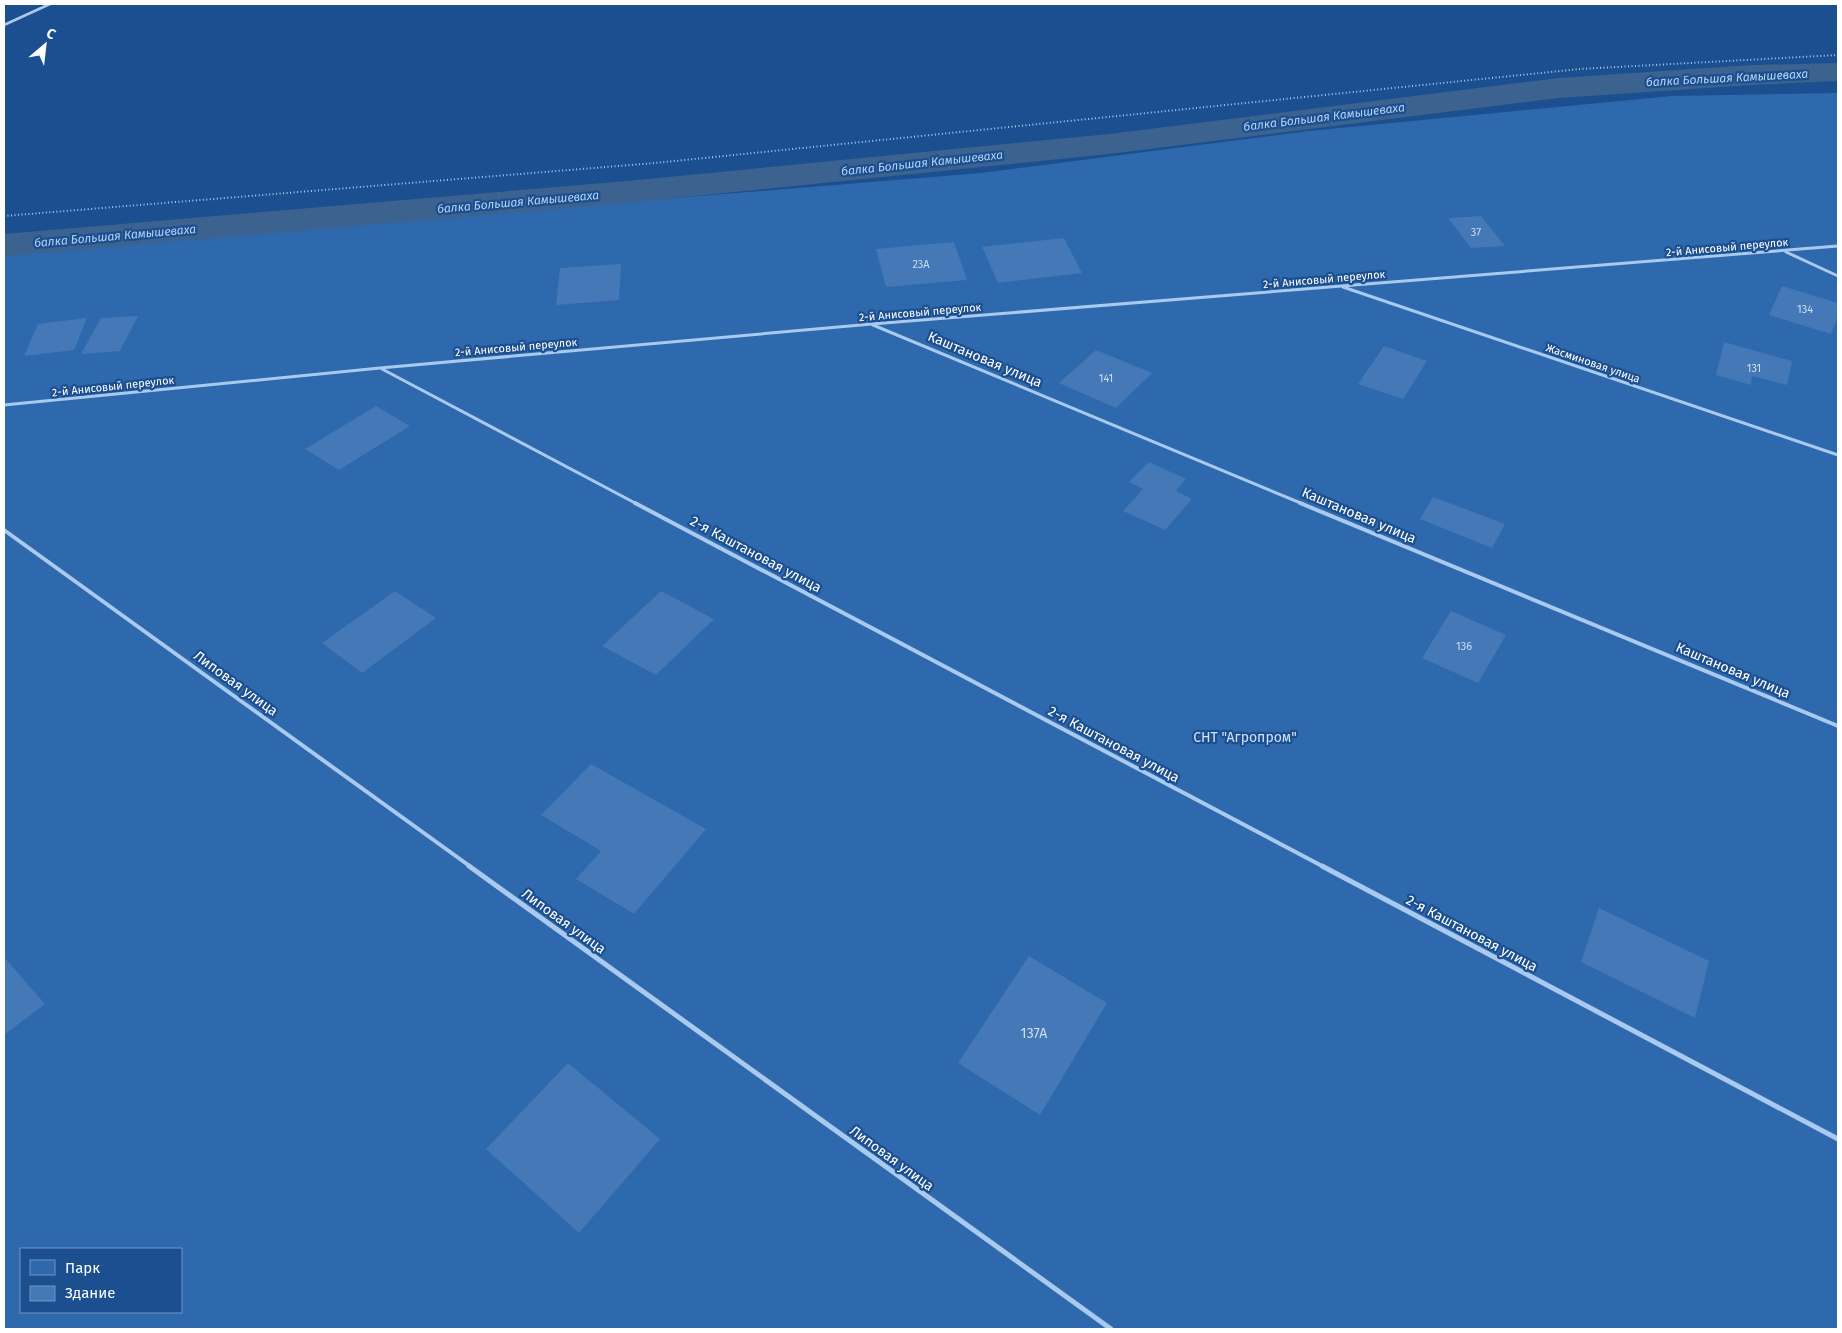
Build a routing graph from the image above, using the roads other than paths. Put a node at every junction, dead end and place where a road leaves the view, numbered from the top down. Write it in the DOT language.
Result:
graph roads {
  1 [pos="50,4"];
  2 [pos="4,25"];
  3 [pos="1838,246"];
  4 [pos="1785,252"];
  5 [pos="1838,276"];
  6 [pos="1342,286"];
  7 [pos="872,324"];
  8 [pos="380,368"];
  9 [pos="4,405"];
  10 [pos="1838,456"];
  11 [pos="4,530"];
  12 [pos="1838,726"];
  13 [pos="1838,1139"];
  14 [pos="1111,1329"];
  1 -- 2 [label="lane"];
  3 -- 4 [label="lane, 2-й Анисовый переулок"];
  4 -- 5 [label="lane"];
  4 -- 6 [label="lane, 2-й Анисовый переулок"];
  6 -- 7 [label="lane, 2-й Анисовый переулок"];
  6 -- 10 [label="lane, Жасминовая улица"];
  7 -- 8 [label="lane, 2-й Анисовый переулок"];
  7 -- 12 [label="lane, Каштановая улица"];
  8 -- 9 [label="lane, 2-й Анисовый переулок"];
  8 -- 13 [label="lane, 2-я Каштановая улица"];
  11 -- 14 [label="lane, Липовая улица"];
}
